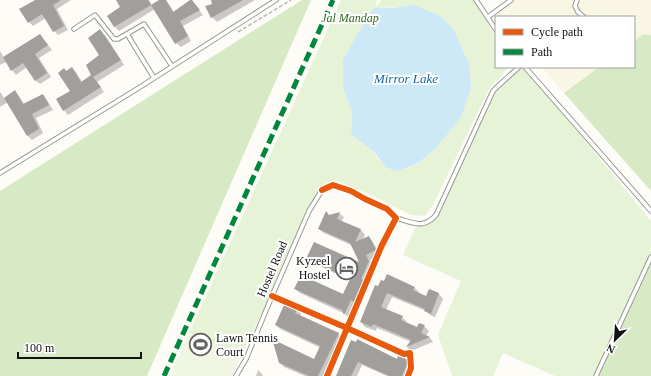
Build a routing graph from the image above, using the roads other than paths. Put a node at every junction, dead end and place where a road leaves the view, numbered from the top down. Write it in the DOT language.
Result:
graph roads {
  1 [pos="276,0"];
  2 [pos="476,0"];
  3 [pos="511,0"];
  4 [pos="577,0"];
  5 [pos="583,16"];
  6 [pos="488,18"];
  7 [pos="495,28"];
  8 [pos="74,29"];
  9 [pos="127,34"];
  10 [pos="172,66"];
  11 [pos="518,68"];
  12 [pos="527,68"];
  13 [pos="154,78"];
  14 [pos="0,173"];
  15 [pos="322,190"];
  16 [pos="651,211"];
  17 [pos="396,218"];
  18 [pos="651,257"];
  19 [pos="236,376"];
  20 [pos="596,376"];
  1 -- 10 [label="lane"];
  2 -- 6 [label="lane"];
  3 -- 6 [label="lane"];
  4 -- 5 [label="lane"];
  6 -- 7 [label="lane"];
  8 -- 9 [label="lane"];
  9 -- 10 [label="lane"];
  9 -- 13 [label="lane"];
  10 -- 13 [label="lane"];
  11 -- 17 [label="lane"];
  12 -- 16 [label="lane"];
  13 -- 14 [label="lane"];
  15 -- 19 [label="lane, Hostel Road"];
  18 -- 20 [label="lane"];
}
